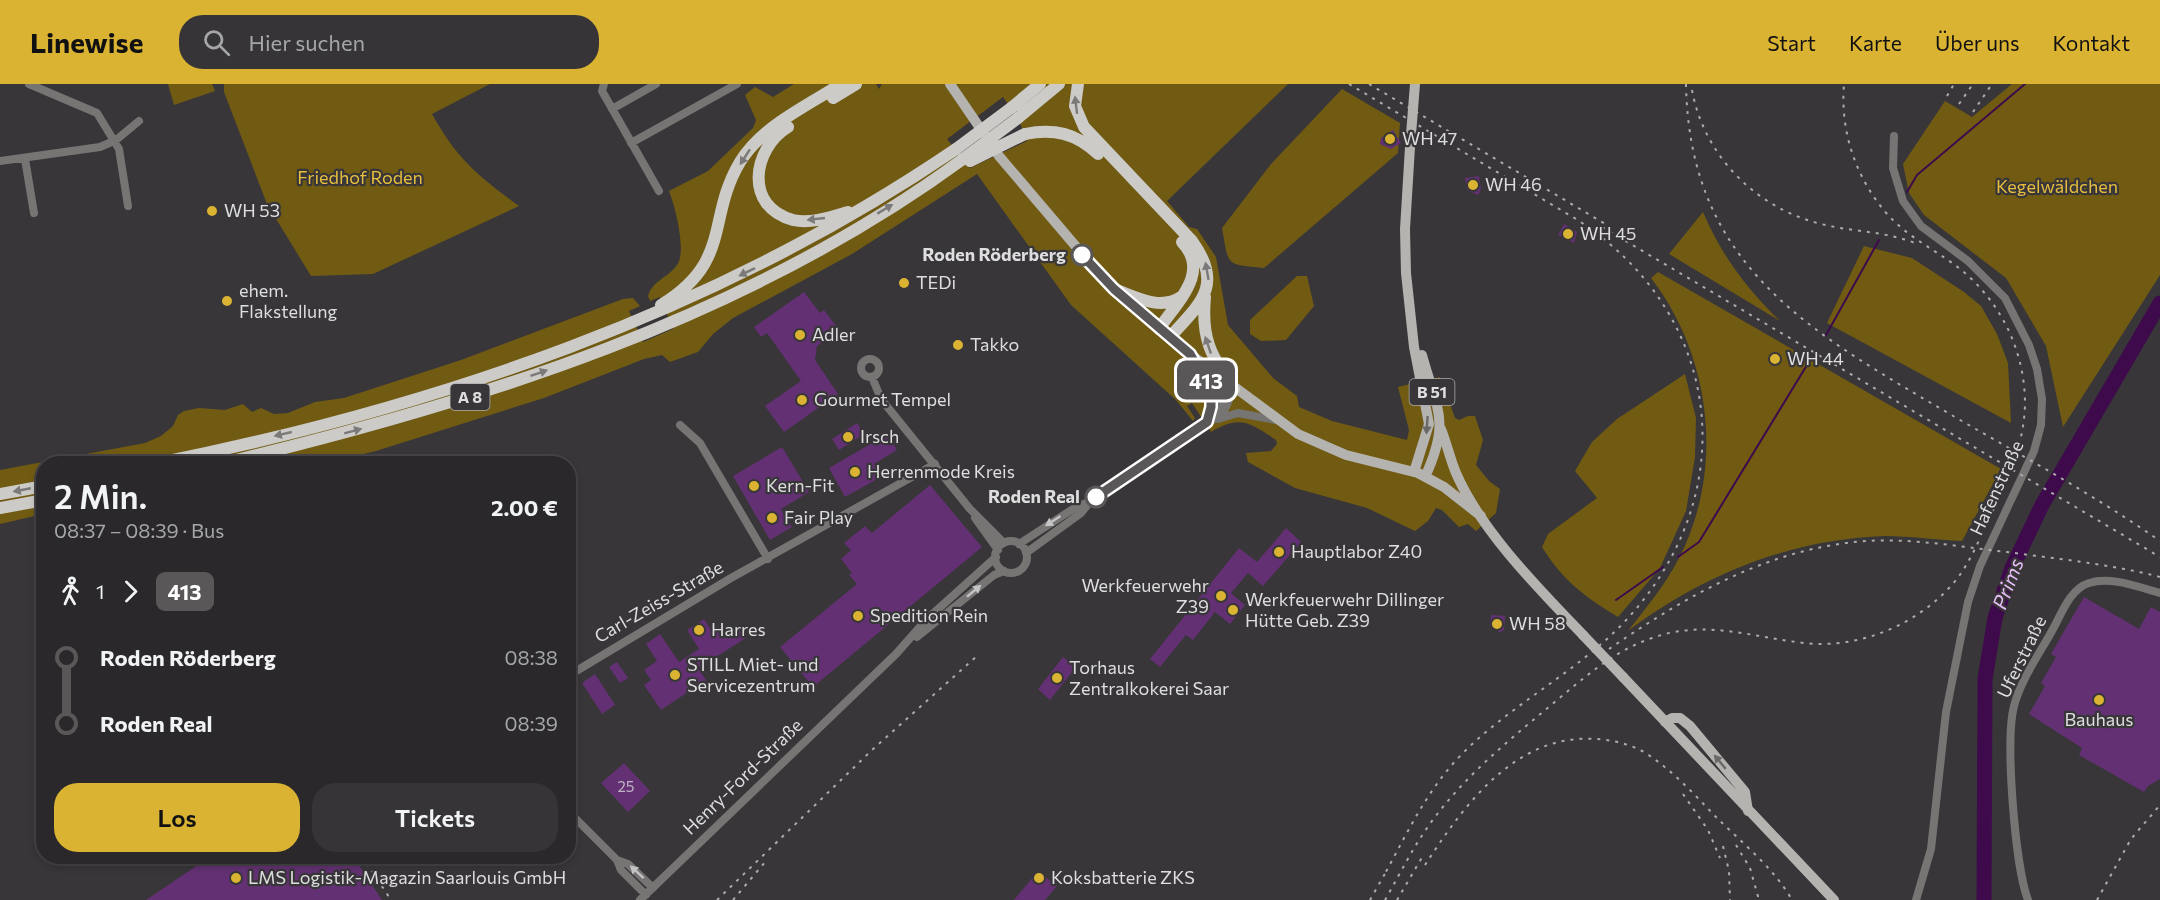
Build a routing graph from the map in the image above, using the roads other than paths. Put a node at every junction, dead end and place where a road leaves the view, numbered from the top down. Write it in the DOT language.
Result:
graph roads {
  1 [pos="29,84"];
  2 [pos="604,84"];
  3 [pos="656,84"];
  4 [pos="737,84"];
  5 [pos="841,84"];
  6 [pos="856,84"];
  7 [pos="950,84"];
  8 [pos="1040,84"];
  9 [pos="1059,84"];
  10 [pos="1078,84"];
  11 [pos="1415,84"];
  12 [pos="612,109"];
  13 [pos="1015,113"];
  14 [pos="139,121"];
  15 [pos="1894,136"];
  16 [pos="116,140"];
  17 [pos="631,143"];
  18 [pos="962,157"];
  19 [pos="25,159"];
  20 [pos="0,161"];
  21 [pos="659,191"];
  22 [pos="890,194"];
  23 [pos="128,206"];
  24 [pos="34,213"];
  25 [pos="1114,289"];
  26 [pos="1206,295"];
  27 [pos="1182,296"];
  28 [pos="1409,305"];
  29 [pos="664,306"];
  30 [pos="1160,328"];
  31 [pos="1170,337"];
  32 [pos="1190,354"];
  33 [pos="872,377"];
  34 [pos="1234,389"];
  35 [pos="1277,420"];
  36 [pos="1207,422"];
  37 [pos="680,425"];
  38 [pos="1441,429"];
  39 [pos="188,456"];
  40 [pos="251,456"];
  41 [pos="935,464"];
  42 [pos="1414,472"];
  43 [pos="1425,477"];
  44 [pos="36,487"];
  45 [pos="0,494"];
  46 [pos="36,502"];
  47 [pos="1089,502"];
  48 [pos="26,504"];
  49 [pos="0,508"];
  50 [pos="0,515"];
  51 [pos="1481,516"];
  52 [pos="1020,544"];
  53 [pos="999,550"];
  54 [pos="1026,553"];
  55 [pos="768,559"];
  56 [pos="1004,571"];
  57 [pos="2160,593"];
  58 [pos="896,654"];
  59 [pos="576,671"];
  60 [pos="576,819"];
  61 [pos="617,860"];
  62 [pos="653,888"];
  63 [pos="643,897"];
  64 [pos="1834,900"];
  65 [pos="1916,900"];
  66 [pos="2028,900"];
  1 -- 16 [label="street"];
  2 -- 12 [label="street"];
  3 -- 12 [label="street"];
  4 -- 17 [label="street"];
  5 -- 29 [label="highway, one-way"];
  22 -- 6 [label="highway, one-way"];
  7 -- 25 [label="main road"];
  8 -- 13 [label="highway, A 8"];
  9 -- 13 [label="highway, A 8"];
  26 -- 10 [label="highway, one-way"];
  11 -- 28 [label="main road, B 51, bridge"];
  12 -- 17 [label="street"];
  13 -- 18 [label="highway, A 8, bridge"];
  14 -- 16 [label="street"];
  15 -- 65 [label="street, Hafenstraße"];
  16 -- 19 [label="street"];
  16 -- 23 [label="street"];
  17 -- 21 [label="street"];
  18 -- 22 [label="highway, A 8"];
  18 -- 27 [label="highway, bridge"];
  40 -- 18 [label="highway, A 8, one-way"];
  19 -- 20 [label="street"];
  19 -- 24 [label="street"];
  22 -- 29 [label="highway, A 8, one-way"];
  25 -- 27 [label="highway"];
  25 -- 30 [label="main road"];
  26 -- 31 [label="highway"];
  34 -- 26 [label="highway, one-way"];
  27 -- 30 [label="highway"];
  28 -- 38 [label="main road, B 51"];
  28 -- 42 [label="main road, B 51, one-way"];
  29 -- 39 [label="highway, A 8, one-way"];
  30 -- 31 [label="main road"];
  31 -- 32 [label="main road"];
  32 -- 34 [label="main road"];
  32 -- 36 [label="street"];
  33 -- 41 [label="street"];
  34 -- 35 [label="main road"];
  34 -- 36 [label="street"];
  35 -- 36 [label="street"];
  35 -- 42 [label="main road"];
  36 -- 47 [label="street"];
  37 -- 55 [label="street"];
  38 -- 43 [label="main road, B 51"];
  38 -- 51 [label="main road"];
  41 -- 53 [label="street"];
  41 -- 55 [label="street, Carl-Zeiss-Straße"];
  42 -- 43 [label="main road"];
  43 -- 51 [label="main road"];
  44 -- 45 [label="highway, one-way"];
  46 -- 48 [label="highway"];
  47 -- 52 [label="street, one-way"];
  47 -- 54 [label="street"];
  48 -- 49 [label="highway"];
  48 -- 50 [label="highway"];
  51 -- 64 [label="main road, bridge"];
  52 -- 53 [label="street"];
  52 -- 54 [label="street"];
  53 -- 56 [label="street"];
  53 -- 58 [label="street, Henry-Ford-Straße"];
  54 -- 56 [label="street"];
  55 -- 59 [label="street, Carl-Zeiss-Straße"];
  58 -- 56 [label="street, Henry-Ford-Straße, one-way"];
  57 -- 66 [label="street, Uferstraße"];
  58 -- 62 [label="street, Henry-Ford-Straße"];
  60 -- 61 [label="street"];
  62 -- 61 [label="street, one-way"];
  61 -- 63 [label="street"];
  62 -- 63 [label="street, Henry-Ford-Straße"];
}
